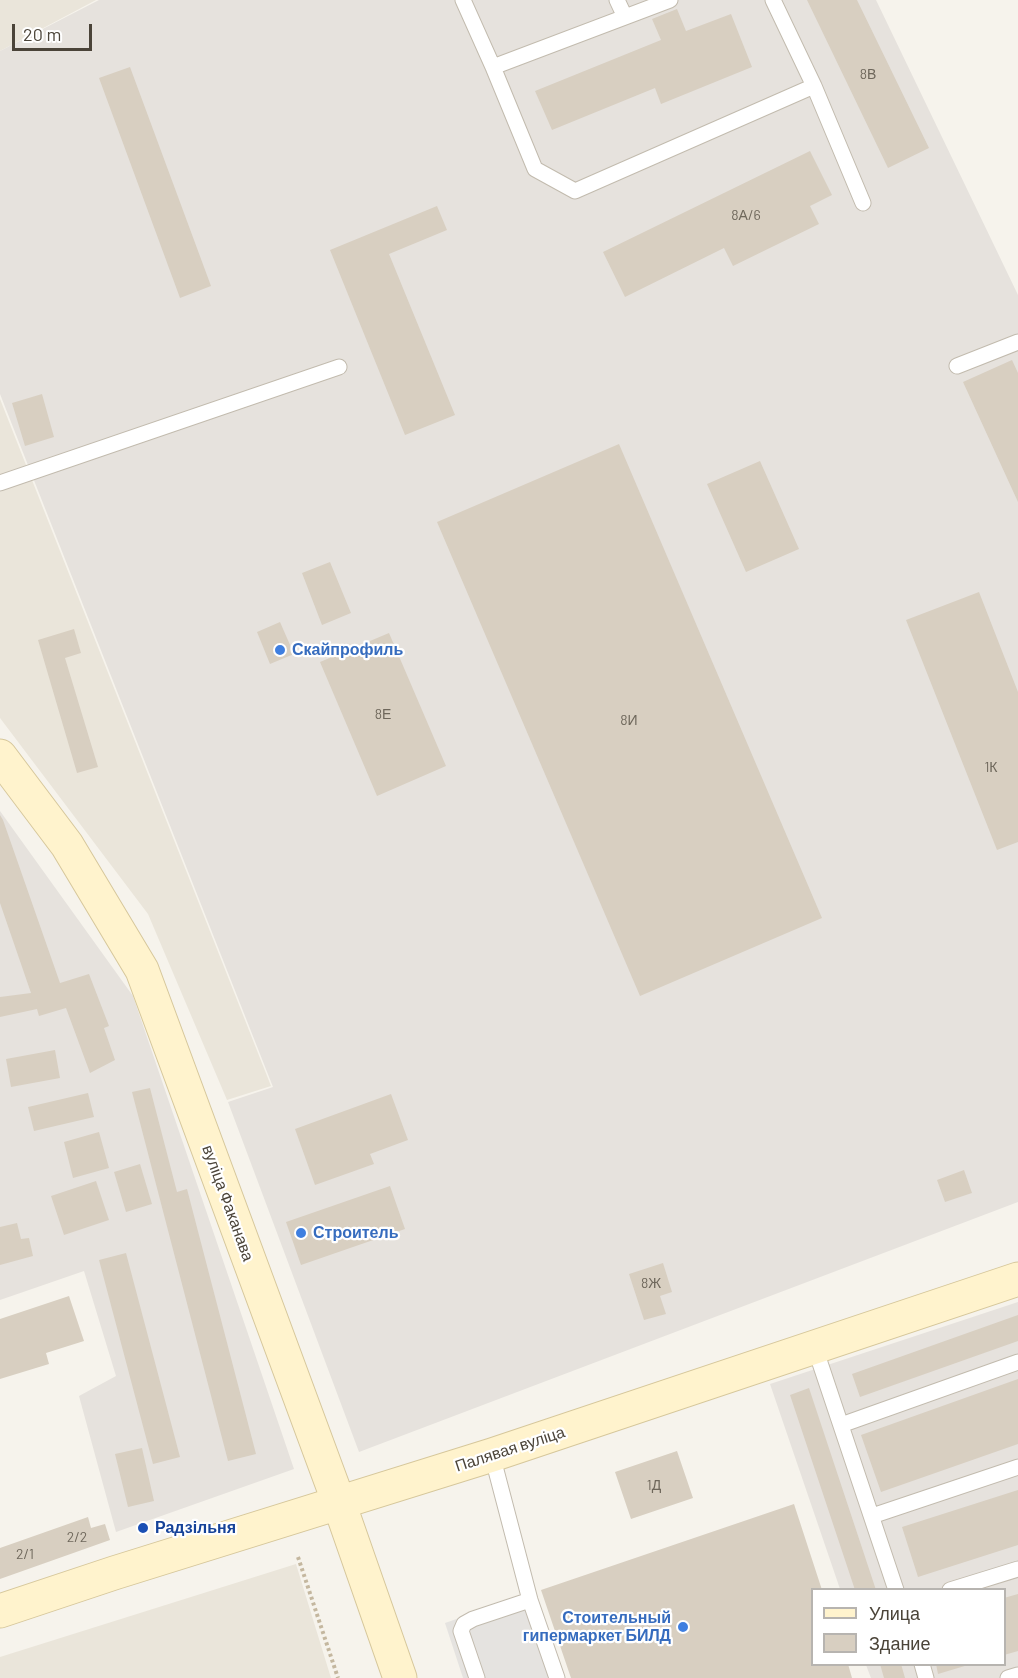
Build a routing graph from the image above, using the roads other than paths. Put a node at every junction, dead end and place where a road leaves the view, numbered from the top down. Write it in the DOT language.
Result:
graph roads {
  1 [pos="463,0"];
  2 [pos="617,0"];
  3 [pos="670,0"];
  4 [pos="773,0"];
  5 [pos="625,17"];
  6 [pos="493,67"];
  7 [pos="814,86"];
  8 [pos="863,202"];
  9 [pos="1018,342"];
  10 [pos="957,366"];
  11 [pos="339,367"];
  12 [pos="0,483"];
  13 [pos="0,756"];
  14 [pos="1018,1279"];
  15 [pos="815,1348"];
  16 [pos="1018,1362"];
  17 [pos="841,1425"];
  18 [pos="492,1455"];
  19 [pos="1018,1467"];
  20 [pos="339,1503"];
  21 [pos="872,1516"];
  22 [pos="1018,1569"];
  23 [pos="895,1588"];
  24 [pos="956,1588"];
  25 [pos="530,1600"];
  26 [pos="0,1611"];
  27 [pos="1018,1675"];
  28 [pos="400,1678"];
  29 [pos="477,1678"];
  30 [pos="557,1678"];
  31 [pos="1008,1678"];
  1 -- 6 [label="lane"];
  2 -- 5 [label="lane"];
  3 -- 5 [label="lane"];
  4 -- 7 [label="lane"];
  5 -- 6 [label="lane"];
  6 -- 7 [label="lane"];
  7 -- 8 [label="lane"];
  9 -- 10 [label="lane"];
  11 -- 12 [label="lane"];
  13 -- 20 [label="main road, вуліца Факанава"];
  14 -- 15 [label="main road, Палявая вуліца"];
  15 -- 17 [label="lane"];
  15 -- 18 [label="main road, Палявая вуліца"];
  16 -- 17 [label="lane"];
  17 -- 21 [label="lane"];
  18 -- 20 [label="main road, Палявая вуліца"];
  18 -- 25 [label="lane"];
  19 -- 21 [label="lane"];
  20 -- 26 [label="main road, Палявая вуліца"];
  20 -- 28 [label="main road, вуліца Факанава"];
  21 -- 23 [label="lane"];
  22 -- 24 [label="lane"];
  25 -- 29 [label="lane"];
  25 -- 30 [label="lane"];
  27 -- 31 [label="lane"];
}
